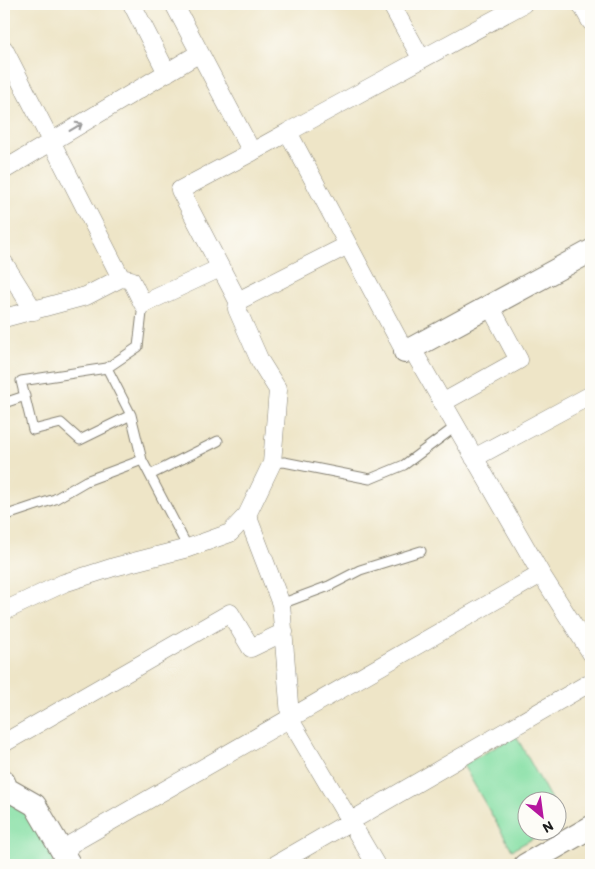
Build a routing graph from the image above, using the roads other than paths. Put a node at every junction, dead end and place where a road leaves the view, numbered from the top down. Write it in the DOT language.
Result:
graph roads {
  1 [pos="132,4"];
  2 [pos="174,4"];
  3 [pos="391,4"];
  4 [pos="523,4"];
  5 [pos="581,4"];
  6 [pos="591,22"];
  7 [pos="4,49"];
  8 [pos="198,54"];
  9 [pos="421,58"];
  10 [pos="8,70"];
  11 [pos="167,73"];
  12 [pos="288,132"];
  13 [pos="50,142"];
  14 [pos="252,152"];
  15 [pos="4,170"];
  16 [pos="348,245"];
  17 [pos="591,251"];
  18 [pos="4,263"];
  19 [pos="220,268"];
  20 [pos="121,278"];
  21 [pos="238,301"];
  22 [pos="143,304"];
  23 [pos="490,306"];
  24 [pos="34,312"];
  25 [pos="4,318"];
  26 [pos="408,350"];
  27 [pos="107,368"];
  28 [pos="591,395"];
  29 [pos="25,396"];
  30 [pos="4,402"];
  31 [pos="442,403"];
  32 [pos="131,415"];
  33 [pos="455,427"];
  34 [pos="218,440"];
  35 [pos="474,458"];
  36 [pos="142,460"];
  37 [pos="272,463"];
  38 [pos="150,475"];
  39 [pos="247,515"];
  40 [pos="4,516"];
  41 [pos="188,548"];
  42 [pos="422,551"];
  43 [pos="541,574"];
  44 [pos="281,604"];
  45 [pos="4,611"];
  46 [pos="284,632"];
  47 [pos="591,653"];
  48 [pos="591,682"];
  49 [pos="290,717"];
  50 [pos="4,743"];
  51 [pos="4,782"];
  52 [pos="350,822"];
  53 [pos="591,827"];
  54 [pos="64,862"];
  55 [pos="275,865"];
  56 [pos="376,865"];
  57 [pos="525,865"];
  1 -- 11 [label="street"];
  2 -- 8 [label="street"];
  3 -- 9 [label="street"];
  4 -- 9 [label="street"];
  5 -- 6 [label="street"];
  7 -- 10 [label="street"];
  8 -- 11 [label="street"];
  8 -- 14 [label="street"];
  9 -- 12 [label="street"];
  10 -- 13 [label="street"];
  13 -- 11 [label="street, one-way"];
  12 -- 14 [label="street"];
  12 -- 16 [label="street"];
  13 -- 15 [label="street"];
  13 -- 20 [label="street"];
  14 -- 19 [label="street"];
  16 -- 21 [label="street"];
  16 -- 26 [label="street"];
  17 -- 23 [label="street"];
  18 -- 24 [label="street"];
  19 -- 21 [label="street"];
  19 -- 22 [label="street"];
  20 -- 22 [label="street"];
  20 -- 24 [label="street"];
  21 -- 37 [label="street"];
  22 -- 27 [label="lane"];
  23 -- 26 [label="street"];
  23 -- 31 [label="street"];
  24 -- 25 [label="street"];
  26 -- 31 [label="street"];
  27 -- 29 [label="lane"];
  27 -- 32 [label="lane"];
  28 -- 35 [label="street"];
  29 -- 30 [label="lane"];
  29 -- 32 [label="lane"];
  31 -- 33 [label="street"];
  32 -- 36 [label="lane"];
  33 -- 35 [label="street"];
  33 -- 37 [label="lane"];
  34 -- 38 [label="lane"];
  35 -- 43 [label="street"];
  36 -- 38 [label="lane"];
  36 -- 40 [label="lane"];
  37 -- 39 [label="street"];
  38 -- 41 [label="lane"];
  39 -- 41 [label="street"];
  39 -- 44 [label="street"];
  41 -- 45 [label="street"];
  42 -- 44 [label="lane"];
  43 -- 47 [label="street"];
  43 -- 49 [label="street"];
  44 -- 46 [label="street"];
  46 -- 49 [label="street"];
  46 -- 50 [label="street"];
  48 -- 52 [label="street"];
  49 -- 52 [label="street"];
  49 -- 54 [label="street"];
  51 -- 54 [label="street"];
  52 -- 55 [label="street"];
  52 -- 56 [label="street"];
  53 -- 57 [label="street"];
}
